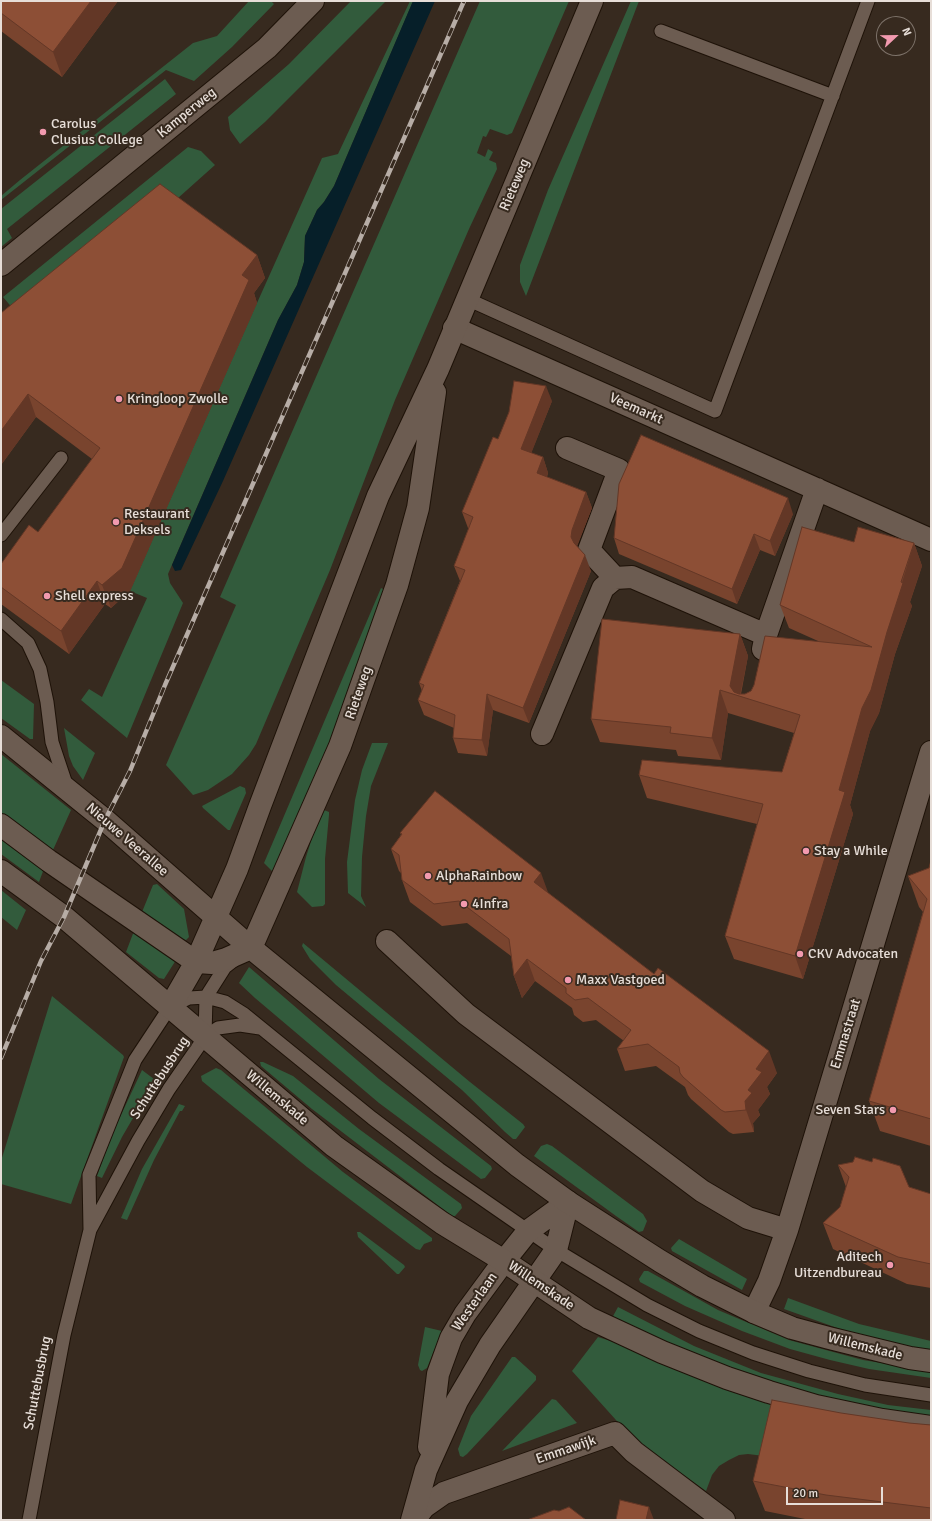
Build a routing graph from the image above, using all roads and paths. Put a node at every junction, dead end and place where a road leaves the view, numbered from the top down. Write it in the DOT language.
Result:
graph roads {
  1 [pos="313,1"];
  2 [pos="592,1"];
  3 [pos="868,1"];
  4 [pos="661,31"];
  5 [pos="833,96"];
  6 [pos="1,265"];
  7 [pos="467,299"];
  8 [pos="454,328"];
  9 [pos="438,369"];
  10 [pos="566,448"];
  11 [pos="61,458"];
  12 [pos="817,489"];
  13 [pos="1,535"];
  14 [pos="931,540"];
  15 [pos="615,578"];
  16 [pos="1,619"];
  17 [pos="766,634"];
  18 [pos="758,670"];
  19 [pos="542,734"];
  20 [pos="1,736"];
  21 [pos="931,752"];
  22 [pos="67,788"];
  23 [pos="1,825"];
  24 [pos="1,871"];
  25 [pos="216,918"];
  26 [pos="387,941"];
  27 [pos="251,948"];
  28 [pos="196,962"];
  29 [pos="206,997"];
  30 [pos="170,1007"];
  31 [pos="262,1028"];
  32 [pos="205,1037"];
  33 [pos="568,1202"];
  34 [pos="90,1230"];
  35 [pos="787,1230"];
  36 [pos="528,1231"];
  37 [pos="556,1250"];
  38 [pos="504,1261"];
  39 [pos="534,1282"];
  40 [pos="754,1312"];
  41 [pos="931,1361"];
  42 [pos="931,1395"];
  43 [pos="931,1427"];
  44 [pos="426,1470"];
  45 [pos="711,1516"];
  46 [pos="29,1520"];
  47 [pos="413,1520"];
  1 -- 6 [label="main road, Kamperweg"];
  2 -- 7 [label="main road, Rieteweg"];
  3 -- 5 [label="lane"];
  4 -- 5 [label="lane"];
  5 -- 7 [label="lane"];
  7 -- 8 [label="main road, Rieteweg"];
  8 -- 9 [label="main road, Rieteweg"];
  8 -- 12 [label="main road, Veemarkt"];
  9 -- 25 [label="main road, Rieteweg"];
  9 -- 27 [label="main road, Rieteweg"];
  10 -- 15 [label="main road"];
  11 -- 13 [label="lane"];
  12 -- 14 [label="main road, Veemarkt"];
  12 -- 17 [label="main road"];
  15 -- 17 [label="main road"];
  15 -- 19 [label="main road"];
  16 -- 22 [label="lane"];
  17 -- 18 [label="main road"];
  20 -- 22 [label="main road, Nieuwe Veerallee"];
  21 -- 35 [label="main road, Emmastraat"];
  22 -- 25 [label="main road, Nieuwe Veerallee"];
  23 -- 28 [label="main road"];
  24 -- 30 [label="main road"];
  25 -- 27 [label="main road, Nieuwe Veerallee"];
  25 -- 28 [label="main road, Rieteweg"];
  26 -- 35 [label="main road"];
  27 -- 28 [label="main road"];
  27 -- 29 [label="lane"];
  27 -- 33 [label="main road, Willemskade"];
  28 -- 30 [label="main road, Rieteweg"];
  29 -- 30 [label="lane"];
  29 -- 31 [label="lane"];
  29 -- 32 [label="lane, Schuttebusbrug"];
  30 -- 32 [label="main road, Willemskade"];
  30 -- 34 [label="lane, Schuttebusbrug"];
  31 -- 32 [label="lane"];
  31 -- 36 [label="lane"];
  32 -- 34 [label="lane, Schuttebusbrug"];
  32 -- 38 [label="main road, Willemskade"];
  33 -- 36 [label="main road, Westerlaan"];
  33 -- 37 [label="main road, Westerlaan"];
  33 -- 40 [label="main road, Willemskade"];
  34 -- 46 [label="lane, Schuttebusbrug"];
  35 -- 40 [label="main road, Emmastraat"];
  36 -- 37 [label="lane"];
  36 -- 38 [label="main road, Westerlaan"];
  37 -- 39 [label="main road, Westerlaan"];
  37 -- 42 [label="lane"];
  38 -- 39 [label="main road, Willemskade"];
  38 -- 44 [label="main road, Westerlaan"];
  39 -- 43 [label="main road, Willemskade"];
  39 -- 44 [label="main road, Westerlaan"];
  40 -- 41 [label="main road, Willemskade"];
  44 -- 47 [label="main road, Westerlaan"];
  45 -- 47 [label="main road, Emmawijk"];
}
